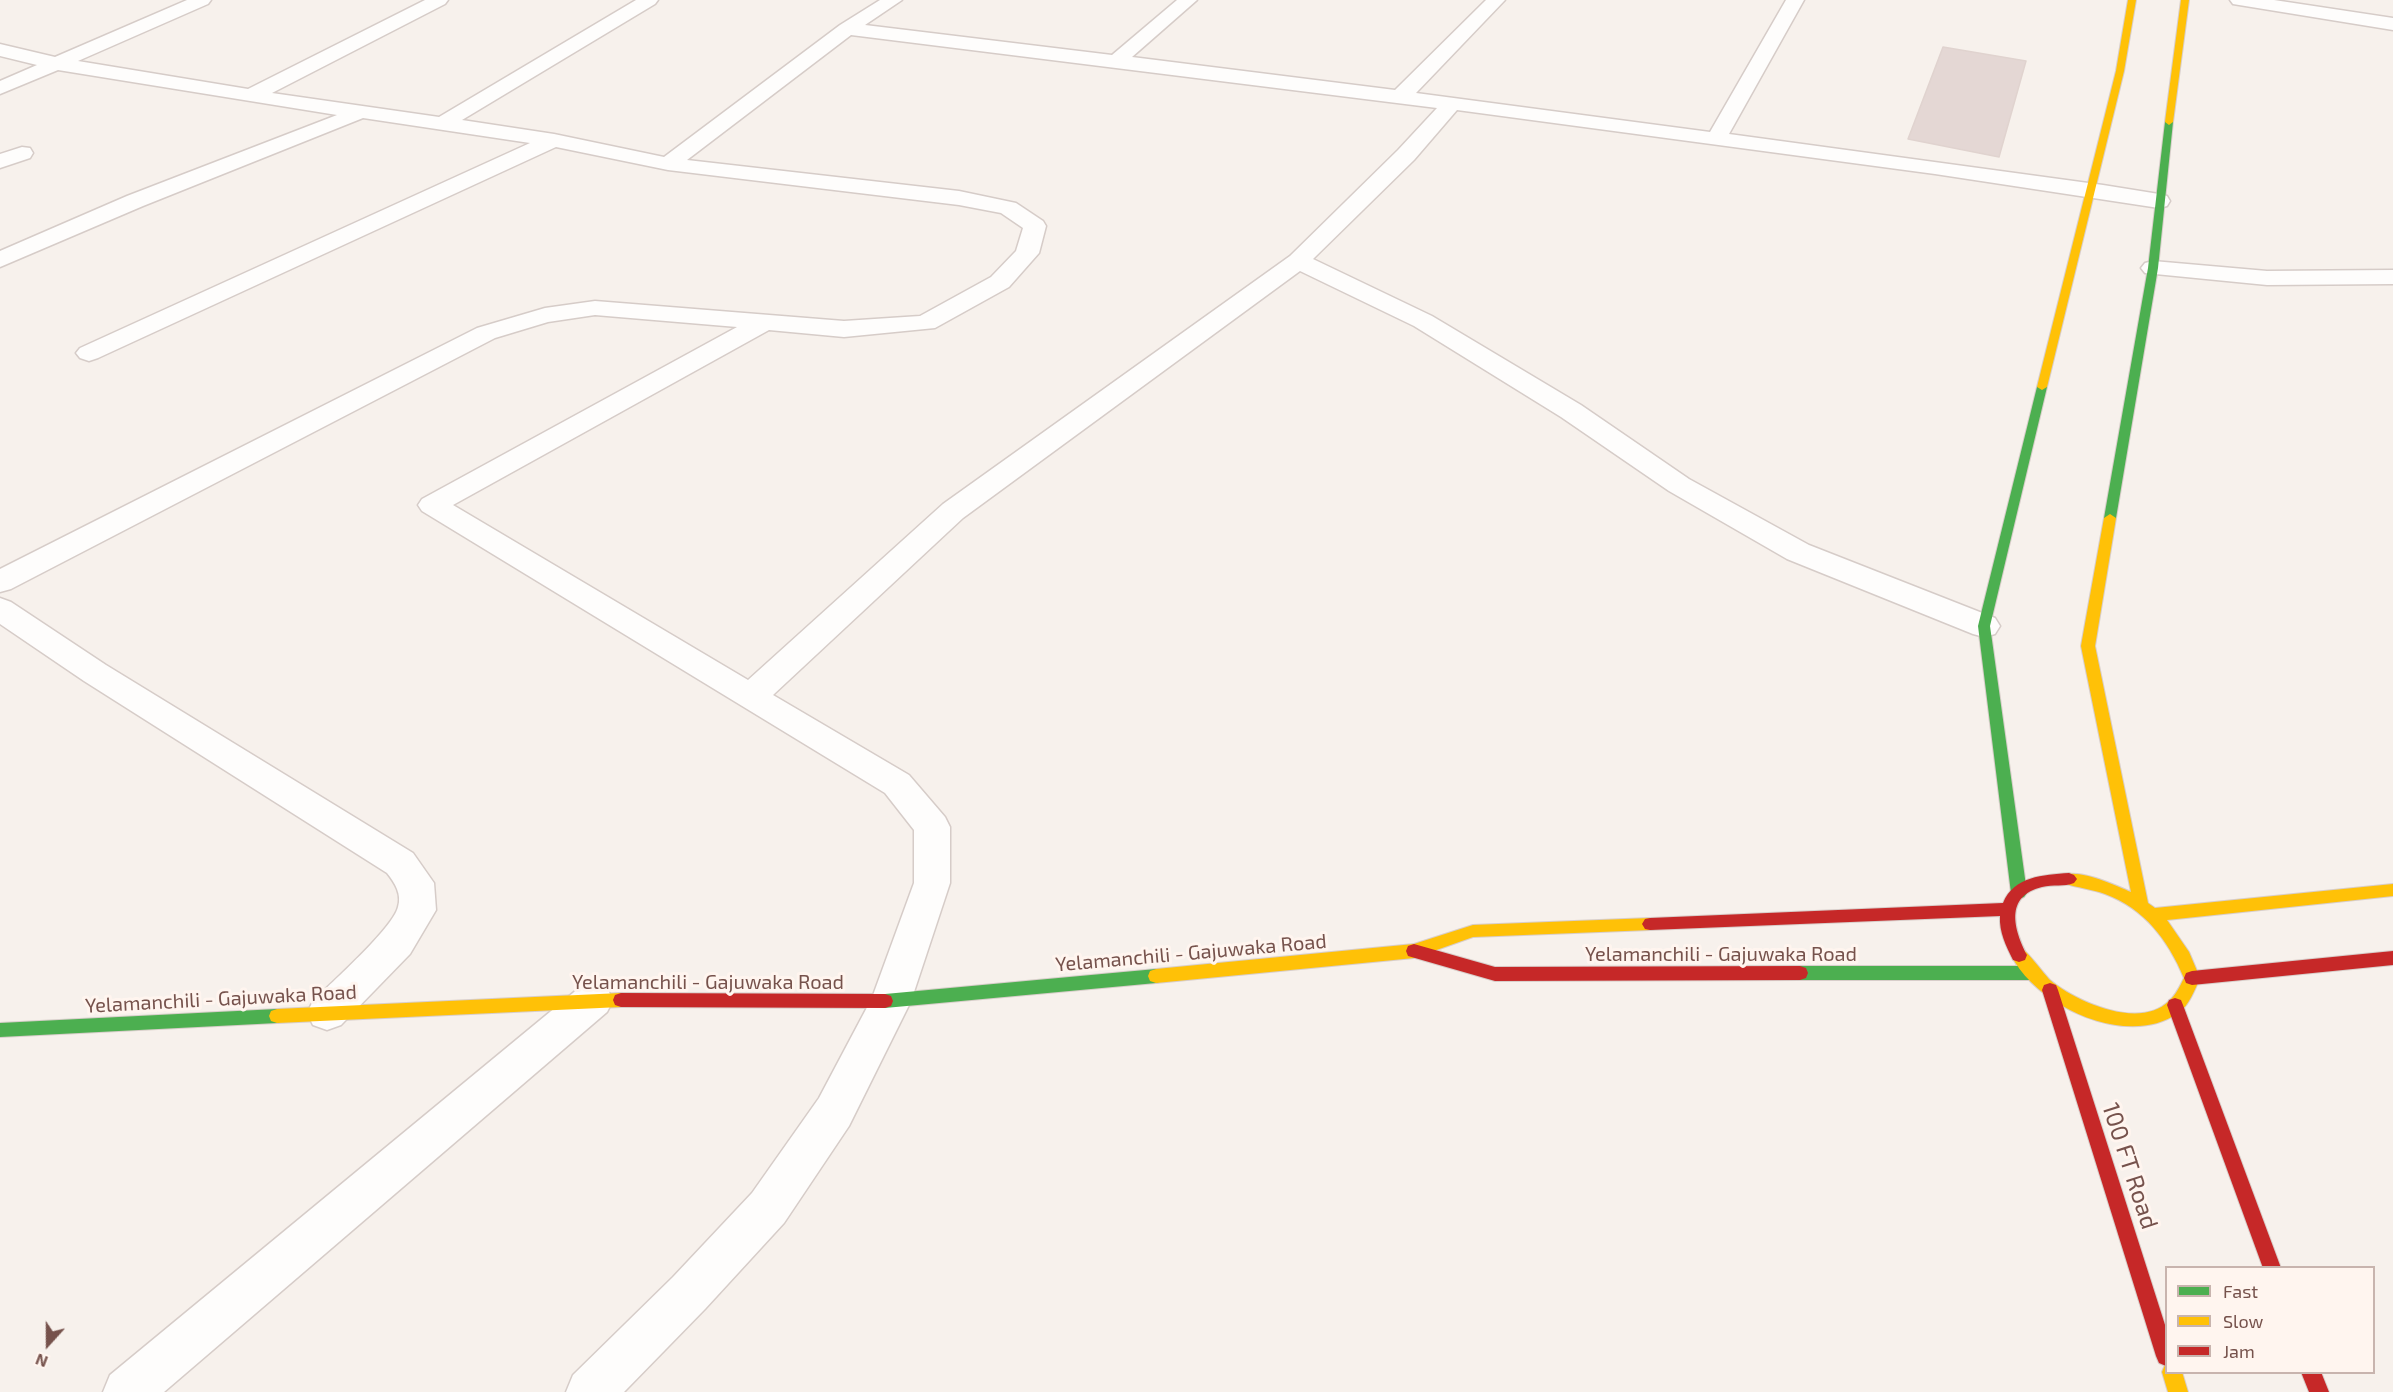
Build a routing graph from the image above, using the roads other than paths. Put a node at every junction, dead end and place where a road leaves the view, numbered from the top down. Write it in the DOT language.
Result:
graph roads {
  1 [pos="202,0"];
  2 [pos="439,0"];
  3 [pos="648,0"];
  4 [pos="893,0"];
  5 [pos="1188,0"];
  6 [pos="1496,0"];
  7 [pos="1795,0"];
  8 [pos="2132,0"];
  9 [pos="2186,0"];
  10 [pos="2239,0"];
  11 [pos="2393,24"];
  12 [pos="847,29"];
  13 [pos="0,50"];
  14 [pos="1117,60"];
  15 [pos="59,63"];
  16 [pos="0,88"];
  17 [pos="1402,95"];
  18 [pos="251,96"];
  19 [pos="1452,103"];
  20 [pos="358,112"];
  21 [pos="440,125"];
  22 [pos="1716,139"];
  23 [pos="554,140"];
  24 [pos="22,153"];
  25 [pos="0,162"];
  26 [pos="668,164"];
  27 [pos="2089,189"];
  28 [pos="2159,201"];
  29 [pos="0,260"];
  30 [pos="1298,261"];
  31 [pos="2153,268"];
  32 [pos="2393,278"];
  33 [pos="762,324"];
  34 [pos="89,353"];
  35 [pos="0,582"];
  36 [pos="0,609"];
  37 [pos="1984,626"];
  38 [pos="750,697"];
  39 [pos="2393,890"];
  40 [pos="2019,893"];
  41 [pos="2141,905"];
  42 [pos="2008,909"];
  43 [pos="2152,915"];
  44 [pos="1414,951"];
  45 [pos="2393,958"];
  46 [pos="2031,973"];
  47 [pos="2192,978"];
  48 [pos="2050,990"];
  49 [pos="593,1000"];
  50 [pos="891,1001"];
  51 [pos="2175,1005"];
  52 [pos="327,1013"];
  53 [pos="0,1030"];
  54 [pos="2271,1266"];
  55 [pos="2165,1353"];
  56 [pos="2173,1374"];
  57 [pos="2313,1374"];
  58 [pos="127,1392"];
  59 [pos="590,1392"];
  60 [pos="2178,1392"];
  61 [pos="2319,1392"];
  1 -- 15 [label="street"];
  2 -- 18 [label="street"];
  3 -- 21 [label="street"];
  4 -- 12 [label="street"];
  5 -- 14 [label="street"];
  6 -- 17 [label="street"];
  7 -- 22 [label="street"];
  8 -- 27 [label="street"];
  9 -- 28 [label="street"];
  10 -- 11 [label="street"];
  12 -- 14 [label="street"];
  12 -- 26 [label="street"];
  13 -- 15 [label="street"];
  14 -- 17 [label="street"];
  15 -- 16 [label="street"];
  15 -- 18 [label="street"];
  17 -- 19 [label="street"];
  18 -- 20 [label="street"];
  19 -- 22 [label="street"];
  19 -- 30 [label="street"];
  20 -- 21 [label="street"];
  20 -- 29 [label="street"];
  21 -- 23 [label="street"];
  22 -- 27 [label="street"];
  23 -- 26 [label="street"];
  23 -- 34 [label="street"];
  24 -- 25 [label="street"];
  26 -- 33 [label="street"];
  27 -- 28 [label="street"];
  27 -- 37 [label="street"];
  28 -- 31 [label="street"];
  30 -- 37 [label="street"];
  30 -- 38 [label="street"];
  31 -- 32 [label="street"];
  31 -- 41 [label="street"];
  33 -- 35 [label="street"];
  33 -- 38 [label="street"];
  36 -- 52 [label="street"];
  37 -- 40 [label="street"];
  38 -- 50 [label="street"];
  39 -- 43 [label="street"];
  40 -- 41 [label="street"];
  40 -- 42 [label="street"];
  41 -- 43 [label="street"];
  42 -- 44 [label="street, Yelamanchili - Gajuwaka Road"];
  42 -- 46 [label="street"];
  43 -- 47 [label="street"];
  44 -- 46 [label="street, Yelamanchili - Gajuwaka Road"];
  44 -- 50 [label="street, Yelamanchili - Gajuwaka Road"];
  45 -- 47 [label="street"];
  46 -- 48 [label="street"];
  47 -- 51 [label="street"];
  48 -- 51 [label="street"];
  48 -- 55 [label="street, 100 FT Road"];
  49 -- 50 [label="street, Yelamanchili - Gajuwaka Road"];
  49 -- 52 [label="street, Yelamanchili - Gajuwaka Road"];
  49 -- 58 [label="street"];
  50 -- 59 [label="street"];
  51 -- 54 [label="street"];
  52 -- 53 [label="street, Yelamanchili - Gajuwaka Road"];
  56 -- 60 [label="street"];
  57 -- 61 [label="street"];
}
